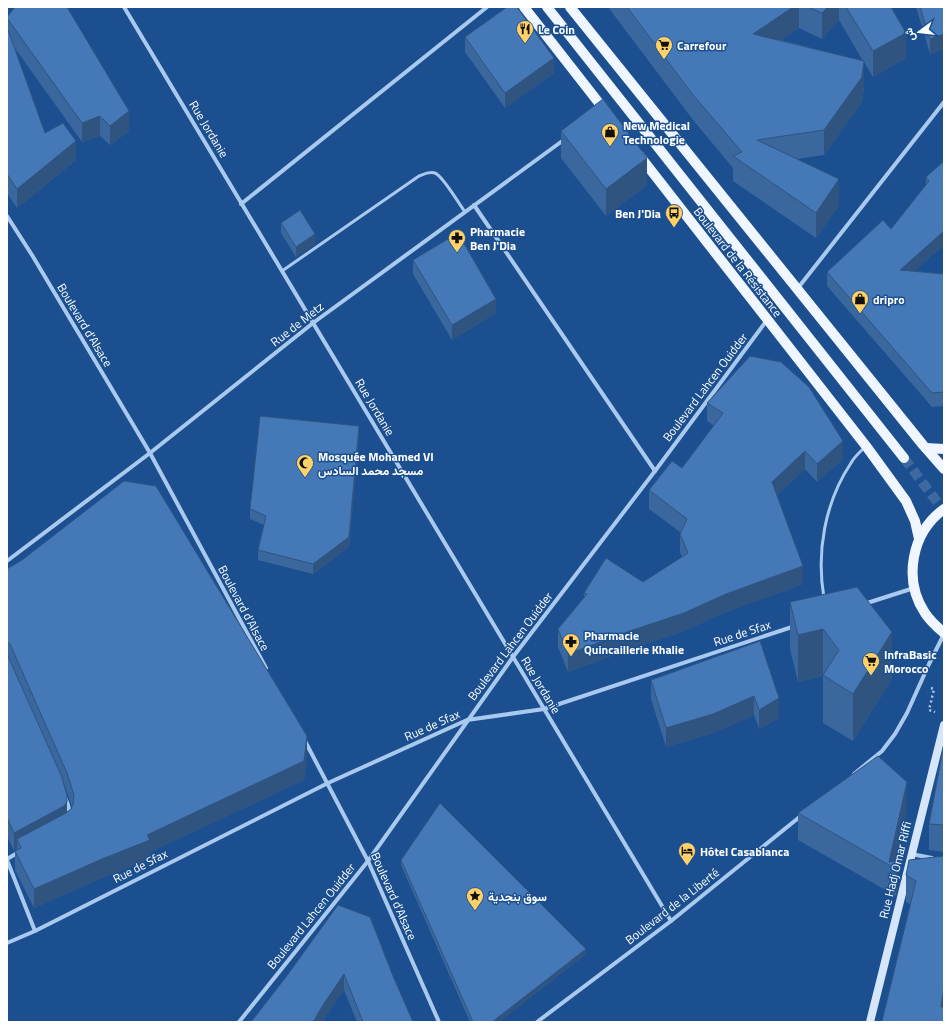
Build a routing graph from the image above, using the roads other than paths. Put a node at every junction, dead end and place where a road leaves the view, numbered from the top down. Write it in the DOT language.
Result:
graph roads {
  1 [pos="124,7"];
  2 [pos="486,7"];
  3 [pos="524,7"];
  4 [pos="547,7"];
  5 [pos="570,7"];
  6 [pos="944,102"];
  7 [pos="614,122"];
  8 [pos="567,137"];
  9 [pos="633,147"];
  10 [pos="241,204"];
  11 [pos="474,205"];
  12 [pos="465,212"];
  13 [pos="7,216"];
  14 [pos="282,271"];
  15 [pos="798,288"];
  16 [pos="767,320"];
  17 [pos="313,323"];
  18 [pos="866,446"];
  19 [pos="926,448"];
  20 [pos="944,449"];
  21 [pos="150,453"];
  22 [pos="904,458"];
  23 [pos="944,469"];
  24 [pos="655,471"];
  25 [pos="944,509"];
  26 [pos="919,540"];
  27 [pos="7,561"];
  28 [pos="914,588"];
  29 [pos="826,603"];
  30 [pos="861,605"];
  31 [pos="800,625"];
  32 [pos="944,633"];
  33 [pos="512,657"];
  34 [pos="267,671"];
  35 [pos="544,709"];
  36 [pos="468,720"];
  37 [pos="944,725"];
  38 [pos="301,734"];
  39 [pos="851,776"];
  40 [pos="328,783"];
  41 [pos="64,793"];
  42 [pos="807,811"];
  43 [pos="71,820"];
  44 [pos="20,852"];
  45 [pos="911,854"];
  46 [pos="7,859"];
  47 [pos="938,860"];
  48 [pos="368,861"];
  49 [pos="671,921"];
  50 [pos="35,930"];
  51 [pos="7,943"];
  52 [pos="239,1022"];
  53 [pos="439,1022"];
  54 [pos="537,1022"];
  55 [pos="870,1022"];
  1 -- 10 [label="street, Rue Jordanie"];
  2 -- 10 [label="street"];
  3 -- 7 [label="main road"];
  4 -- 22 [label="main road"];
  5 -- 15 [label="main road"];
  6 -- 15 [label="street"];
  8 -- 11 [label="street, Rue de Metz"];
  9 -- 16 [label="main road, Boulevard de la Résistance"];
  10 -- 14 [label="street, Rue Jordanie"];
  11 -- 12 [label="street, Rue de Metz"];
  11 -- 24 [label="street"];
  12 -- 14 [label="lane"];
  12 -- 17 [label="street, Rue de Metz"];
  13 -- 21 [label="street, Boulevard d'Alsace"];
  14 -- 17 [label="street, Rue Jordanie"];
  15 -- 19 [label="main road"];
  16 -- 18 [label="main road, Boulevard de la Résistance"];
  16 -- 24 [label="street, Boulevard Lahcen Ouidder"];
  17 -- 21 [label="street, Rue de Metz"];
  17 -- 33 [label="street, Rue Jordanie"];
  18 -- 26 [label="main road, Boulevard de la Résistance"];
  18 -- 29 [label="lane"];
  19 -- 20 [label="main road"];
  19 -- 23 [label="main road"];
  21 -- 27 [label="street, Rue de Metz"];
  21 -- 34 [label="street, Boulevard d'Alsace"];
  24 -- 33 [label="street, Boulevard Lahcen Ouidder"];
  25 -- 26 [label="main road"];
  26 -- 28 [label="main road"];
  28 -- 30 [label="street"];
  28 -- 32 [label="main road"];
  31 -- 35 [label="street, Rue de Sfax"];
  32 -- 39 [label="street"];
  33 -- 35 [label="street, Rue Jordanie"];
  33 -- 36 [label="street, Boulevard Lahcen Ouidder"];
  35 -- 36 [label="street, Rue de Sfax"];
  35 -- 49 [label="street, Rue Jordanie"];
  36 -- 40 [label="street, Rue de Sfax"];
  36 -- 48 [label="street, Boulevard Lahcen Ouidder"];
  37 -- 45 [label="street, Rue Hadj Omar Riffi"];
  38 -- 40 [label="street, Boulevard d'Alsace"];
  40 -- 48 [label="street, Boulevard d'Alsace"];
  40 -- 50 [label="street, Rue de Sfax"];
  41 -- 43 [label="street"];
  42 -- 49 [label="street, Boulevard de la Liberté"];
  44 -- 46 [label="street"];
  45 -- 47 [label="street"];
  45 -- 55 [label="street, Rue Hadj Omar Riffi"];
  46 -- 50 [label="street"];
  48 -- 52 [label="street, Boulevard Lahcen Ouidder"];
  48 -- 53 [label="street, Boulevard d'Alsace"];
  49 -- 54 [label="street, Boulevard de la Liberté"];
  50 -- 51 [label="street, Rue de Sfax"];
}
